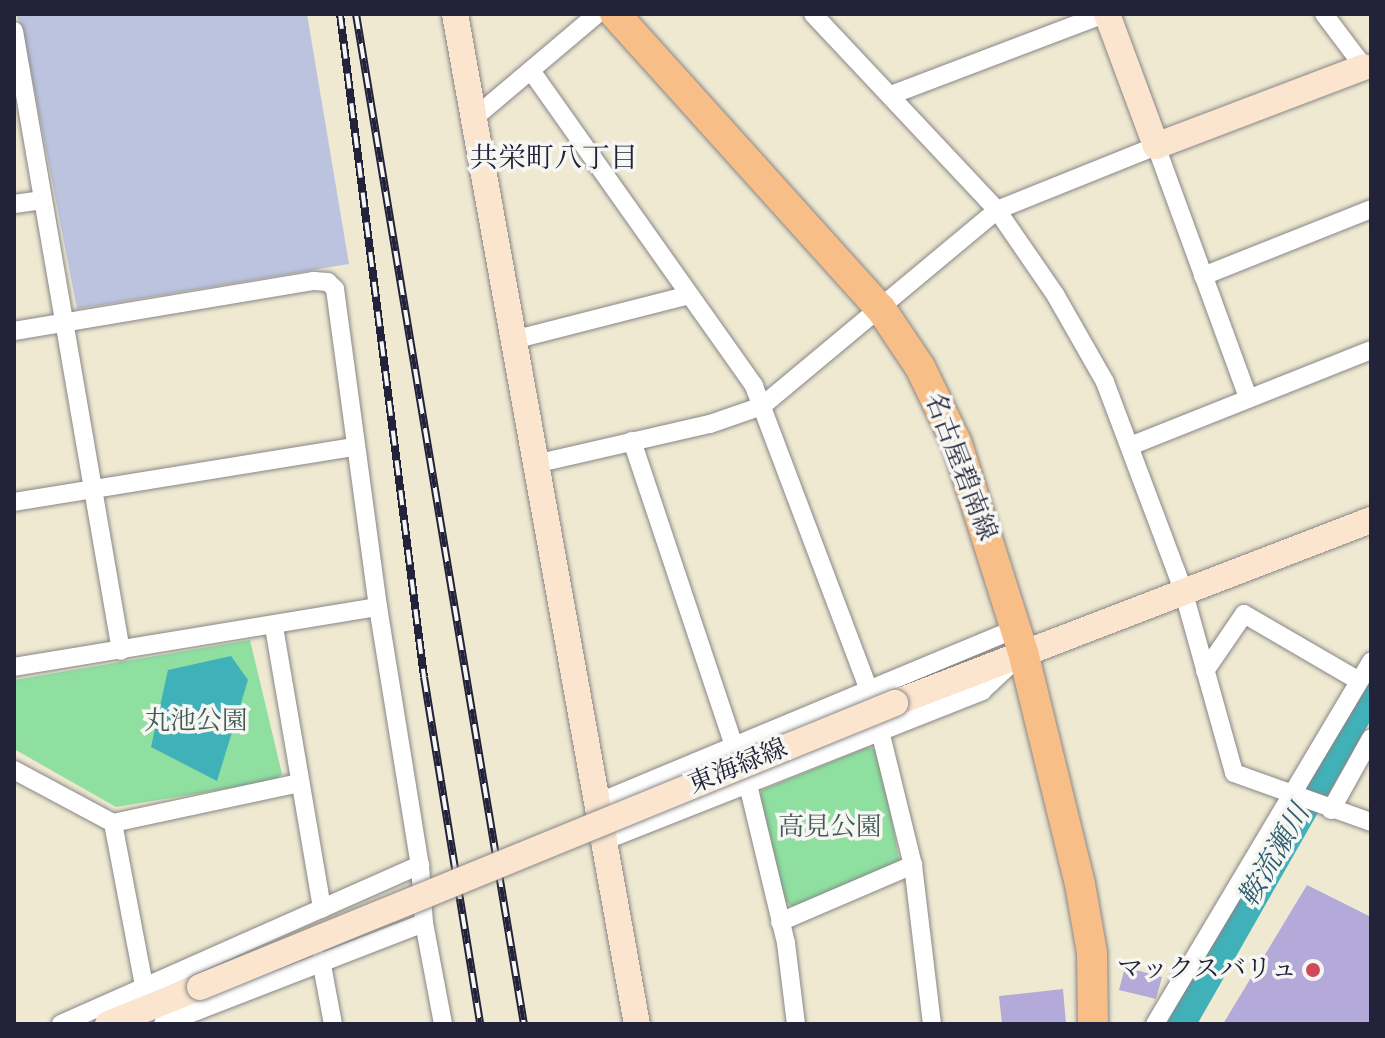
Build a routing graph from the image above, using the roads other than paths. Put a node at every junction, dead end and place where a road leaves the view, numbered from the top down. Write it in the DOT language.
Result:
graph roads {
  1 [pos="455,14"];
  2 [pos="597,14"];
  3 [pos="615,14"];
  4 [pos="813,14"];
  5 [pos="1106,14"];
  6 [pos="1324,14"];
  7 [pos="14,31"];
  8 [pos="1369,68"];
  9 [pos="532,72"];
  10 [pos="20,90"];
  11 [pos="891,95"];
  12 [pos="474,118"];
  13 [pos="1156,146"];
  14 [pos="43,200"];
  15 [pos="14,204"];
  16 [pos="1371,209"];
  17 [pos="997,210"];
  18 [pos="1203,276"];
  19 [pos="686,296"];
  20 [pos="881,309"];
  21 [pos="62,323"];
  22 [pos="14,331"];
  23 [pos="513,340"];
  24 [pos="1371,350"];
  25 [pos="1248,398"];
  26 [pos="762,406"];
  27 [pos="632,441"];
  28 [pos="1130,446"];
  29 [pos="355,447"];
  30 [pos="535,464"];
  31 [pos="93,490"];
  32 [pos="14,502"];
  33 [pos="1371,520"];
  34 [pos="1183,590"];
  35 [pos="378,607"];
  36 [pos="274,627"];
  37 [pos="1019,641"];
  38 [pos="121,651"];
  39 [pos="1371,661"];
  40 [pos="14,667"];
  41 [pos="1205,671"];
  42 [pos="1359,681"];
  43 [pos="869,691"];
  44 [pos="880,731"];
  45 [pos="1371,738"];
  46 [pos="737,748"];
  47 [pos="14,770"];
  48 [pos="299,783"];
  49 [pos="747,785"];
  50 [pos="1293,798"];
  51 [pos="597,803"];
  52 [pos="1327,809"];
  53 [pos="1371,822"];
  54 [pos="113,823"];
  55 [pos="604,841"];
  56 [pos="420,865"];
  57 [pos="913,865"];
  58 [pos="322,909"];
  59 [pos="780,922"];
  60 [pos="424,923"];
  61 [pos="321,960"];
  62 [pos="145,990"];
  63 [pos="61,1024"];
  64 [pos="108,1024"];
  65 [pos="163,1024"];
  66 [pos="333,1024"];
  67 [pos="443,1024"];
  68 [pos="637,1024"];
  69 [pos="796,1024"];
  70 [pos="932,1024"];
  71 [pos="1093,1024"];
  72 [pos="1155,1024"];
  1 -- 12 [label="street"];
  2 -- 9 [label="street"];
  3 -- 20 [label="main road, 名古屋碧南線"];
  4 -- 11 [label="street"];
  5 -- 11 [label="street"];
  5 -- 13 [label="street"];
  6 -- 8 [label="street"];
  7 -- 10 [label="street"];
  8 -- 13 [label="street"];
  9 -- 12 [label="street"];
  9 -- 19 [label="street"];
  10 -- 14 [label="street"];
  11 -- 17 [label="street"];
  12 -- 23 [label="street"];
  13 -- 17 [label="street"];
  13 -- 18 [label="street"];
  14 -- 15 [label="street"];
  14 -- 21 [label="street"];
  16 -- 18 [label="street"];
  17 -- 20 [label="street"];
  17 -- 28 [label="street"];
  18 -- 25 [label="street"];
  19 -- 23 [label="street"];
  19 -- 26 [label="street"];
  20 -- 26 [label="street"];
  20 -- 37 [label="main road, 名古屋碧南線"];
  21 -- 22 [label="street"];
  21 -- 29 [label="street"];
  21 -- 31 [label="street"];
  23 -- 30 [label="street"];
  24 -- 25 [label="street"];
  25 -- 28 [label="street"];
  26 -- 27 [label="street"];
  26 -- 43 [label="street"];
  27 -- 30 [label="street"];
  27 -- 46 [label="street"];
  28 -- 34 [label="street"];
  29 -- 31 [label="street"];
  29 -- 35 [label="street"];
  30 -- 51 [label="street"];
  31 -- 32 [label="street"];
  31 -- 38 [label="street"];
  33 -- 34 [label="street, 東海緑線"];
  34 -- 37 [label="street, 東海緑線"];
  34 -- 41 [label="street"];
  35 -- 36 [label="street"];
  35 -- 56 [label="street"];
  36 -- 38 [label="street"];
  36 -- 48 [label="street"];
  37 -- 43 [label="street"];
  37 -- 44 [label="street"];
  37 -- 64 [label="street, 東海緑線, bridge"];
  37 -- 71 [label="main road, 名古屋碧南線"];
  38 -- 40 [label="street"];
  39 -- 42 [label="street"];
  41 -- 42 [label="street"];
  41 -- 50 [label="street"];
  42 -- 50 [label="street"];
  43 -- 46 [label="street"];
  44 -- 49 [label="street"];
  44 -- 57 [label="street"];
  45 -- 52 [label="street"];
  46 -- 49 [label="street"];
  46 -- 51 [label="street"];
  47 -- 54 [label="street"];
  48 -- 54 [label="street"];
  48 -- 58 [label="street"];
  49 -- 55 [label="street"];
  49 -- 59 [label="street"];
  50 -- 52 [label="street"];
  50 -- 72 [label="street"];
  51 -- 55 [label="street"];
  52 -- 53 [label="street"];
  54 -- 62 [label="street"];
  55 -- 68 [label="street"];
  56 -- 58 [label="street"];
  56 -- 60 [label="street"];
  57 -- 59 [label="street"];
  57 -- 70 [label="street"];
  58 -- 62 [label="street"];
  59 -- 69 [label="street"];
  60 -- 61 [label="street"];
  60 -- 67 [label="street"];
  61 -- 65 [label="street"];
  61 -- 66 [label="street"];
  62 -- 63 [label="street"];
}
